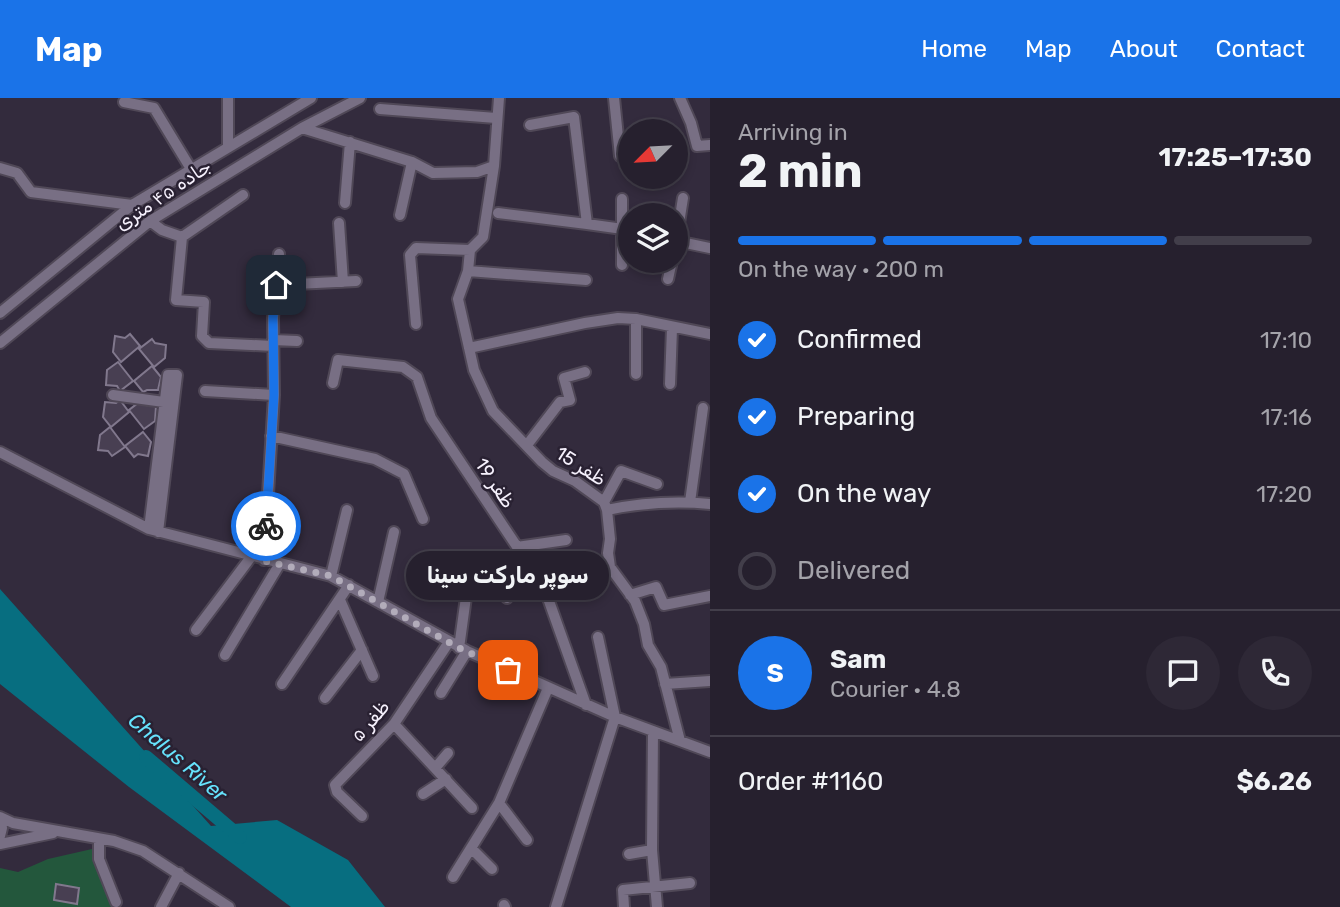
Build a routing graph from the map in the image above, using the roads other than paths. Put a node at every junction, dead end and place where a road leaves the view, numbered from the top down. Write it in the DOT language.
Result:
graph roads {
  1 [pos="228,98"];
  2 [pos="311,98"];
  3 [pos="360,98"];
  4 [pos="499,98"];
  5 [pos="614,98"];
  6 [pos="680,98"];
  7 [pos="124,102"];
  8 [pos="380,109"];
  9 [pos="496,118"];
  10 [pos="530,125"];
  11 [pos="302,128"];
  12 [pos="618,137"];
  13 [pos="350,142"];
  14 [pos="710,145"];
  15 [pos="229,147"];
  16 [pos="412,162"];
  17 [pos="494,166"];
  18 [pos="0,168"];
  19 [pos="191,169"];
  20 [pos="243,195"];
  21 [pos="683,198"];
  22 [pos="622,199"];
  23 [pos="345,202"];
  24 [pos="623,203"];
  25 [pos="682,203"];
  26 [pos="132,205"];
  27 [pos="498,213"];
  28 [pos="400,215"];
  29 [pos="150,221"];
  30 [pos="339,223"];
  31 [pos="587,224"];
  32 [pos="618,229"];
  33 [pos="182,237"];
  34 [pos="688,243"];
  35 [pos="710,248"];
  36 [pos="470,250"];
  37 [pos="279,254"];
  38 [pos="468,271"];
  39 [pos="669,273"];
  40 [pos="668,279"];
  41 [pos="586,280"];
  42 [pos="356,281"];
  43 [pos="343,282"];
  44 [pos="276,285"];
  45 [pos="0,313"];
  46 [pos="636,320"];
  47 [pos="416,324"];
  48 [pos="671,328"];
  49 [pos="710,334"];
  50 [pos="297,341"];
  51 [pos="0,343"];
  52 [pos="273,343"];
  53 [pos="469,348"];
  54 [pos="585,372"];
  55 [pos="636,374"];
  56 [pos="333,383"];
  57 [pos="670,384"];
  58 [pos="205,391"];
  59 [pos="113,395"];
  60 [pos="274,395"];
  61 [pos="703,408"];
  62 [pos="271,436"];
  63 [pos="527,445"];
  64 [pos="0,453"];
  65 [pos="657,484"];
  66 [pos="690,502"];
  67 [pos="710,504"];
  68 [pos="606,506"];
  69 [pos="347,510"];
  70 [pos="424,519"];
  71 [pos="153,531"];
  72 [pos="394,533"];
  73 [pos="566,540"];
  74 [pos="517,547"];
  75 [pos="251,557"];
  76 [pos="264,561"];
  77 [pos="279,565"];
  78 [pos="470,568"];
  79 [pos="536,575"];
  80 [pos="331,576"];
  81 [pos="588,577"];
  82 [pos="349,585"];
  83 [pos="544,587"];
  84 [pos="630,594"];
  85 [pos="507,598"];
  86 [pos="340,600"];
  87 [pos="709,600"];
  88 [pos="378,601"];
  89 [pos="196,630"];
  90 [pos="598,637"];
  91 [pos="449,642"];
  92 [pos="362,650"];
  93 [pos="463,650"];
  94 [pos="225,655"];
  95 [pos="373,676"];
  96 [pos="710,681"];
  97 [pos="282,684"];
  98 [pos="665,684"];
  99 [pos="548,688"];
  100 [pos="441,693"];
  101 [pos="325,698"];
  102 [pos="586,705"];
  103 [pos="615,717"];
  104 [pos="394,724"];
  105 [pos="653,731"];
  106 [pos="680,741"];
  107 [pos="710,752"];
  108 [pos="447,753"];
  109 [pos="436,767"];
  110 [pos="446,779"];
  111 [pos="423,794"];
  112 [pos="499,803"];
  113 [pos="472,808"];
  114 [pos="362,816"];
  115 [pos="0,818"];
  116 [pos="59,832"];
  117 [pos="0,836"];
  118 [pos="99,839"];
  119 [pos="527,840"];
  120 [pos="0,844"];
  121 [pos="472,849"];
  122 [pos="652,850"];
  123 [pos="629,854"];
  124 [pos="492,869"];
  125 [pos="179,873"];
  126 [pos="453,877"];
  127 [pos="690,883"];
  128 [pos="654,886"];
  129 [pos="117,902"];
  130 [pos="161,907"];
  131 [pos="229,907"];
  132 [pos="556,907"];
  133 [pos="624,907"];
  134 [pos="657,907"];
  1 -- 15 [label="street"];
  2 -- 15 [label="street, جاده ۴۵ متری"];
  3 -- 11 [label="street, جاده ۴۵ متری"];
  4 -- 9 [label="street"];
  5 -- 12 [label="street"];
  6 -- 14 [label="street"];
  7 -- 19 [label="street"];
  8 -- 9 [label="street"];
  9 -- 17 [label="street"];
  10 -- 31 [label="street"];
  11 -- 13 [label="street"];
  11 -- 29 [label="street, جاده ۴۵ متری"];
  13 -- 16 [label="street"];
  13 -- 23 [label="street"];
  15 -- 19 [label="street, جاده ۴۵ متری"];
  16 -- 17 [label="street"];
  16 -- 28 [label="street"];
  17 -- 36 [label="street"];
  18 -- 26 [label="street"];
  19 -- 26 [label="street, جاده ۴۵ متری"];
  20 -- 33 [label="street"];
  21 -- 25 [label="street"];
  22 -- 24 [label="street"];
  26 -- 45 [label="street, جاده ۴۵ متری"];
  27 -- 31 [label="street"];
  29 -- 33 [label="street"];
  29 -- 51 [label="street, جاده ۴۵ متری"];
  30 -- 43 [label="street"];
  31 -- 32 [label="street"];
  33 -- 52 [label="street"];
  34 -- 35 [label="street"];
  36 -- 38 [label="street, ظفر 15"];
  36 -- 47 [label="street"];
  37 -- 44 [label="street"];
  38 -- 41 [label="street"];
  38 -- 53 [label="street, ظفر 15"];
  39 -- 40 [label="street"];
  42 -- 43 [label="street"];
  43 -- 44 [label="street"];
  44 -- 52 [label="street"];
  46 -- 48 [label="street"];
  46 -- 53 [label="street"];
  46 -- 55 [label="street"];
  48 -- 49 [label="street"];
  48 -- 57 [label="street"];
  50 -- 52 [label="street"];
  52 -- 60 [label="street"];
  53 -- 63 [label="street, ظفر 15"];
  54 -- 63 [label="street"];
  56 -- 74 [label="street, ظفر 19"];
  58 -- 60 [label="street"];
  59 -- 71 [label="street"];
  60 -- 62 [label="street"];
  61 -- 66 [label="street"];
  62 -- 70 [label="street"];
  62 -- 76 [label="street"];
  63 -- 68 [label="street, ظفر 15"];
  64 -- 71 [label="street"];
  65 -- 68 [label="street"];
  66 -- 67 [label="street"];
  66 -- 68 [label="street"];
  68 -- 84 [label="street, ظفر 15"];
  69 -- 80 [label="street"];
  71 -- 75 [label="street"];
  72 -- 88 [label="street"];
  73 -- 74 [label="street"];
  74 -- 79 [label="street, ظفر 19"];
  75 -- 76 [label="street"];
  75 -- 89 [label="street"];
  76 -- 77 [label="street"];
  77 -- 80 [label="street"];
  77 -- 94 [label="street"];
  78 -- 93 [label="street"];
  79 -- 83 [label="street, ظفر 19"];
  79 -- 85 [label="street"];
  80 -- 82 [label="street"];
  81 -- 83 [label="street"];
  82 -- 86 [label="street"];
  82 -- 88 [label="street"];
  83 -- 102 [label="street, ظفر 19"];
  84 -- 87 [label="street"];
  84 -- 98 [label="street, ظفر 15"];
  86 -- 92 [label="street"];
  86 -- 97 [label="street"];
  88 -- 91 [label="street"];
  90 -- 103 [label="street"];
  91 -- 93 [label="street"];
  91 -- 104 [label="street, ظفر ۵"];
  92 -- 95 [label="street"];
  92 -- 101 [label="street"];
  93 -- 99 [label="street"];
  93 -- 100 [label="street"];
  96 -- 98 [label="street"];
  98 -- 106 [label="street, ظفر 15"];
  99 -- 102 [label="street"];
  99 -- 112 [label="street"];
  102 -- 103 [label="street"];
  103 -- 105 [label="street"];
  103 -- 132 [label="street"];
  104 -- 109 [label="street"];
  104 -- 114 [label="street, ظفر ۵"];
  105 -- 106 [label="street"];
  105 -- 122 [label="street"];
  106 -- 107 [label="street"];
  108 -- 109 [label="street"];
  109 -- 110 [label="street"];
  110 -- 111 [label="street"];
  110 -- 113 [label="street"];
  112 -- 119 [label="street"];
  112 -- 121 [label="street"];
  115 -- 116 [label="street"];
  115 -- 117 [label="street"];
  116 -- 118 [label="street"];
  116 -- 120 [label="street"];
  118 -- 125 [label="street"];
  118 -- 129 [label="street"];
  121 -- 124 [label="street"];
  121 -- 126 [label="street"];
  122 -- 123 [label="street"];
  122 -- 128 [label="street"];
  125 -- 130 [label="street"];
  125 -- 131 [label="street"];
  127 -- 128 [label="street"];
  128 -- 133 [label="street"];
  128 -- 134 [label="street"];
}
